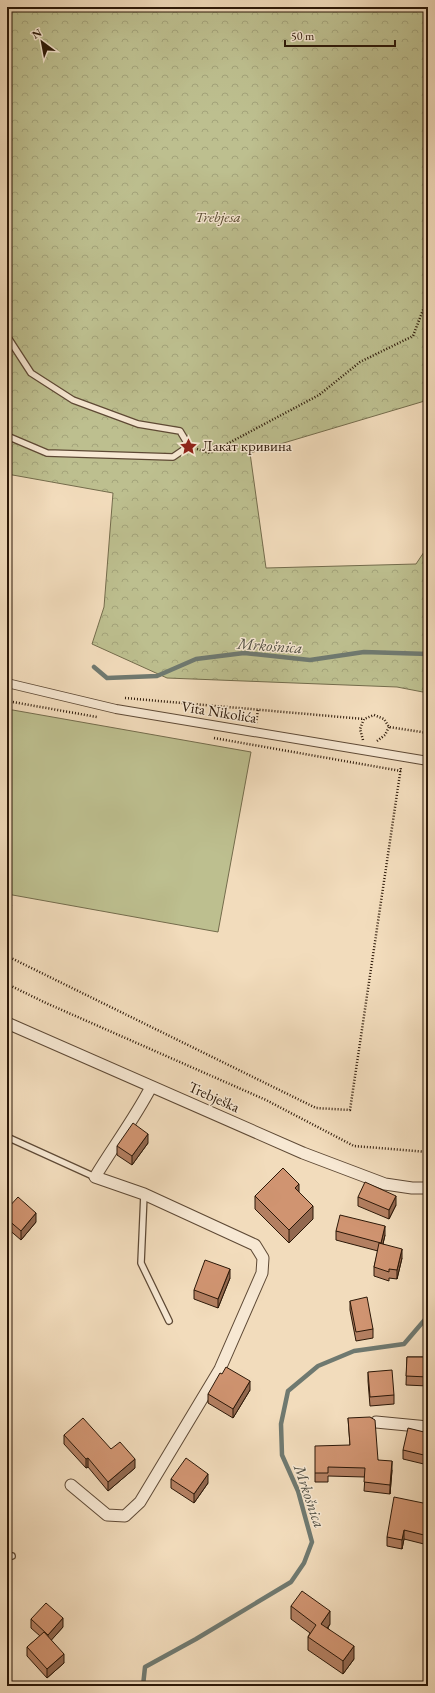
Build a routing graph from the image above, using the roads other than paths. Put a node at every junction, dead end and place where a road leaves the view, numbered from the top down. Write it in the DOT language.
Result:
graph roads {
  1 [pos="7,336"];
  2 [pos="7,436"];
  3 [pos="7,683"];
  4 [pos="428,761"];
  5 [pos="7,1022"];
  6 [pos="151,1087"];
  7 [pos="7,1137"];
  8 [pos="95,1178"];
  9 [pos="428,1188"];
  10 [pos="144,1194"];
  11 [pos="169,1320"];
  12 [pos="376,1422"];
  13 [pos="428,1427"];
  14 [pos="71,1485"];
  1 -- 2 [label="lane"];
  3 -- 4 [label="street, Vita Nikolića"];
  5 -- 6 [label="street, Trebješka"];
  6 -- 8 [label="street"];
  6 -- 9 [label="street, Trebješka"];
  7 -- 8 [label="lane"];
  8 -- 10 [label="street"];
  10 -- 11 [label="lane"];
  10 -- 14 [label="street"];
  12 -- 13 [label="street"];
}
